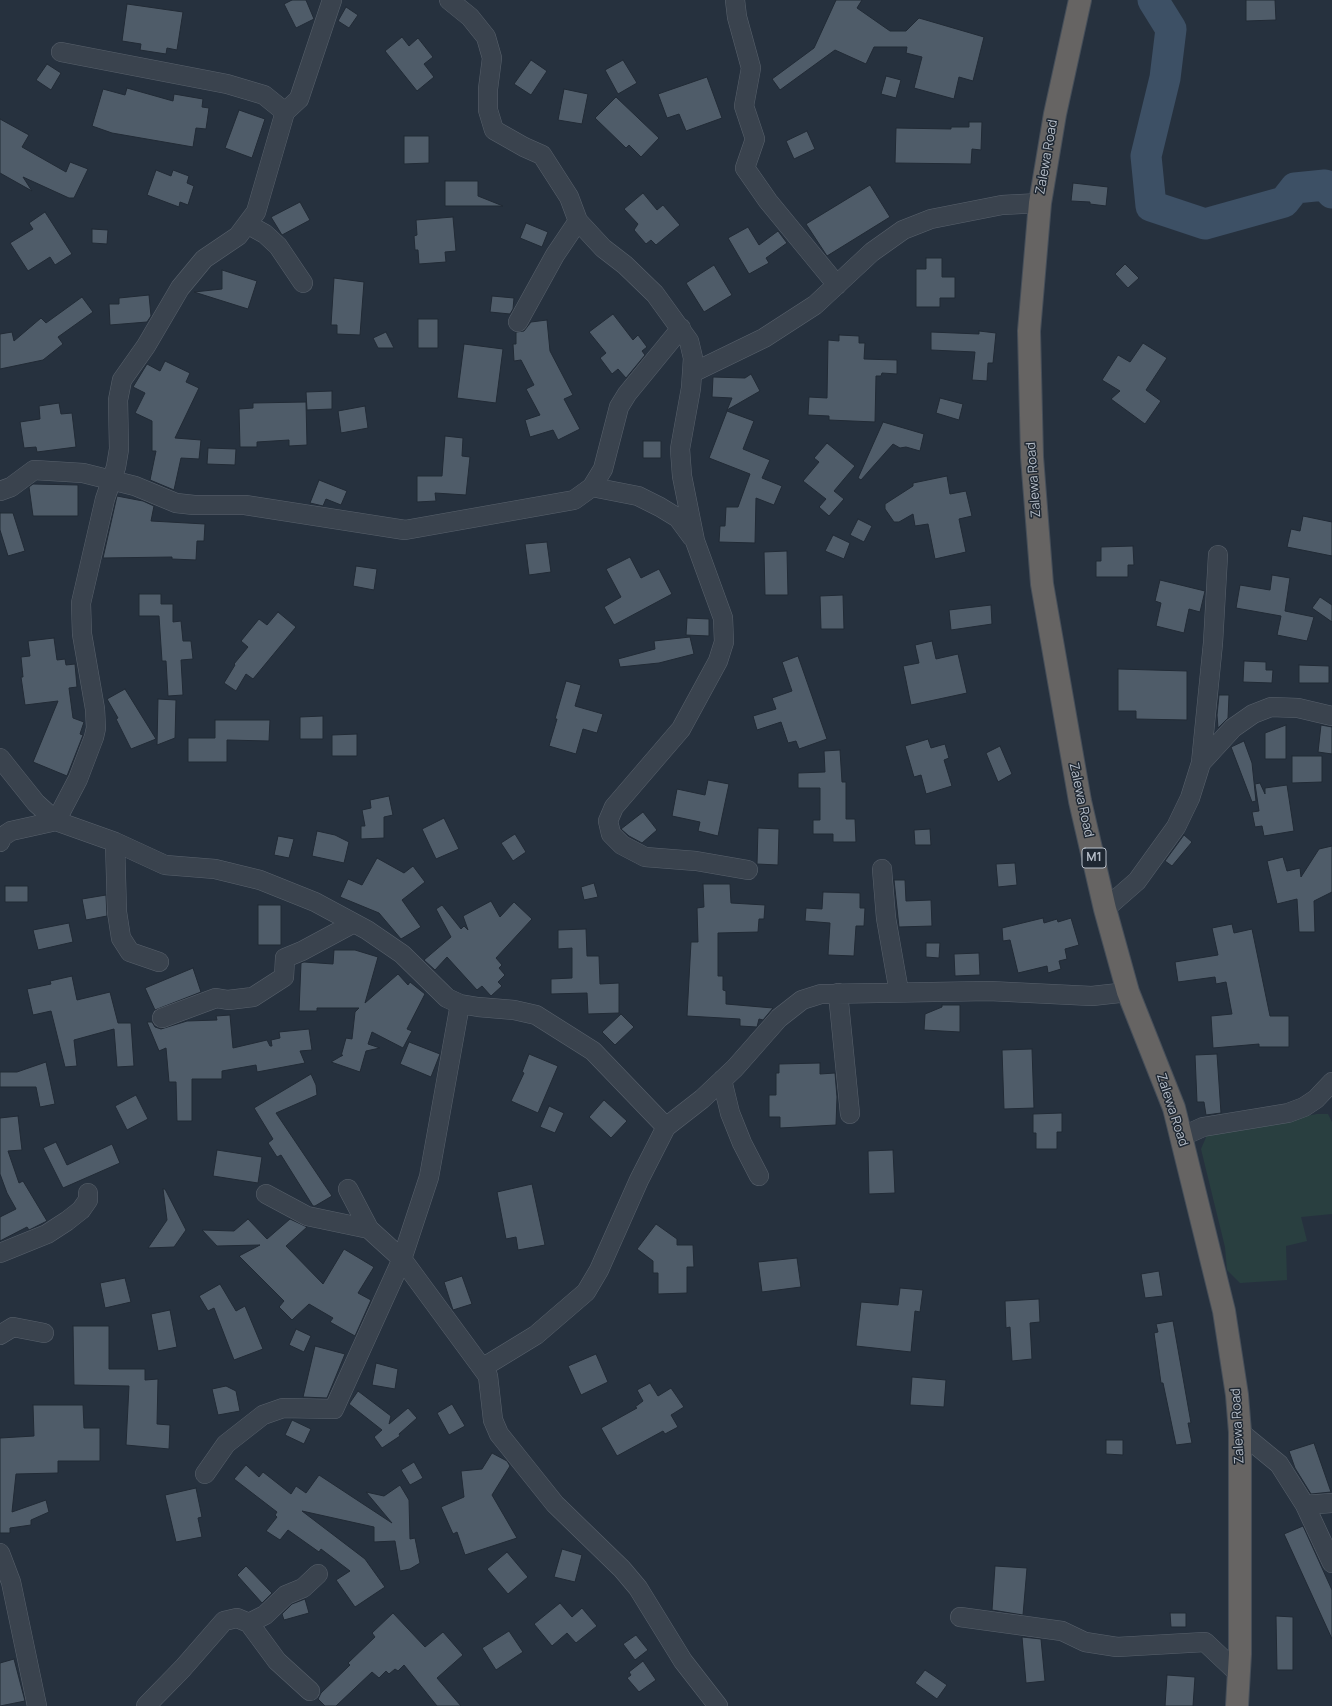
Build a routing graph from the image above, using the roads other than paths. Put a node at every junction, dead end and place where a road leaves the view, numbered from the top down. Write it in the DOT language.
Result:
graph roads {
  1 [pos="332,0"];
  2 [pos="449,0"];
  3 [pos="735,0"];
  4 [pos="1080,0"];
  5 [pos="61,52"];
  6 [pos="285,112"];
  7 [pos="1040,203"];
  8 [pos="578,221"];
  9 [pos="247,224"];
  10 [pos="303,283"];
  11 [pos="837,285"];
  12 [pos="518,322"];
  13 [pos="681,328"];
  14 [pos="692,373"];
  15 [pos="112,478"];
  16 [pos="592,487"];
  17 [pos="0,491"];
  18 [pos="695,541"];
  19 [pos="1218,554"];
  20 [pos="1332,716"];
  21 [pos="0,758"];
  22 [pos="1201,763"];
  23 [pos="56,822"];
  24 [pos="1,838"];
  25 [pos="115,842"];
  26 [pos="882,869"];
  27 [pos="748,870"];
  28 [pos="1106,909"];
  29 [pos="354,923"];
  30 [pos="159,962"];
  31 [pos="899,992"];
  32 [pos="1128,992"];
  33 [pos="838,993"];
  34 [pos="460,1004"];
  35 [pos="162,1018"];
  36 [pos="722,1080"];
  37 [pos="1332,1082"];
  38 [pos="850,1114"];
  39 [pos="666,1127"];
  40 [pos="1183,1136"];
  41 [pos="759,1176"];
  42 [pos="348,1189"];
  43 [pos="88,1193"];
  44 [pos="266,1194"];
  45 [pos="369,1229"];
  46 [pos="0,1253"];
  47 [pos="402,1259"];
  48 [pos="44,1333"];
  49 [pos="0,1335"];
  50 [pos="482,1368"];
  51 [pos="1240,1432"];
  52 [pos="205,1474"];
  53 [pos="1332,1503"];
  54 [pos="1304,1505"];
  55 [pos="0,1554"];
  56 [pos="1332,1564"];
  57 [pos="318,1574"];
  58 [pos="5,1582"];
  59 [pos="960,1618"];
  60 [pos="249,1624"];
  61 [pos="1239,1674"];
  62 [pos="310,1691"];
  63 [pos="37,1706"];
  64 [pos="146,1706"];
  65 [pos="718,1706"];
  66 [pos="1237,1706"];
  1 -- 6 [label="street"];
  2 -- 8 [label="street"];
  3 -- 11 [label="street"];
  4 -- 7 [label="highway, Zalewa Road / M1"];
  5 -- 6 [label="street"];
  6 -- 9 [label="street"];
  7 -- 11 [label="street"];
  7 -- 28 [label="highway, Zalewa Road / M1"];
  8 -- 12 [label="street"];
  8 -- 13 [label="street"];
  9 -- 10 [label="street"];
  9 -- 15 [label="street"];
  11 -- 14 [label="street"];
  13 -- 14 [label="street"];
  13 -- 16 [label="street"];
  14 -- 18 [label="street"];
  15 -- 16 [label="street"];
  15 -- 17 [label="street"];
  15 -- 23 [label="street"];
  16 -- 18 [label="street"];
  18 -- 27 [label="street"];
  19 -- 22 [label="street"];
  20 -- 22 [label="street"];
  21 -- 23 [label="street"];
  22 -- 28 [label="street"];
  23 -- 24 [label="street"];
  23 -- 25 [label="street"];
  25 -- 29 [label="street"];
  25 -- 30 [label="street"];
  26 -- 31 [label="street"];
  28 -- 32 [label="highway, Zalewa Road / M1"];
  29 -- 34 [label="street"];
  29 -- 35 [label="street"];
  31 -- 32 [label="street"];
  31 -- 33 [label="street"];
  32 -- 40 [label="highway, Zalewa Road / M1"];
  33 -- 36 [label="street"];
  33 -- 38 [label="street"];
  34 -- 39 [label="street"];
  34 -- 47 [label="street"];
  36 -- 39 [label="street"];
  36 -- 41 [label="street"];
  37 -- 40 [label="street"];
  39 -- 50 [label="street"];
  40 -- 51 [label="highway, Zalewa Road / M1"];
  42 -- 45 [label="street"];
  43 -- 46 [label="street"];
  44 -- 45 [label="street"];
  45 -- 47 [label="street"];
  47 -- 50 [label="street"];
  47 -- 52 [label="street"];
  48 -- 49 [label="street"];
  50 -- 65 [label="street"];
  51 -- 54 [label="street"];
  51 -- 61 [label="highway, Zalewa Road / M1"];
  53 -- 54 [label="street"];
  54 -- 56 [label="street"];
  55 -- 58 [label="street"];
  57 -- 60 [label="street"];
  58 -- 63 [label="street"];
  59 -- 61 [label="street"];
  60 -- 62 [label="street"];
  60 -- 64 [label="street"];
  61 -- 66 [label="highway, Zalewa Road / M1"];
}
